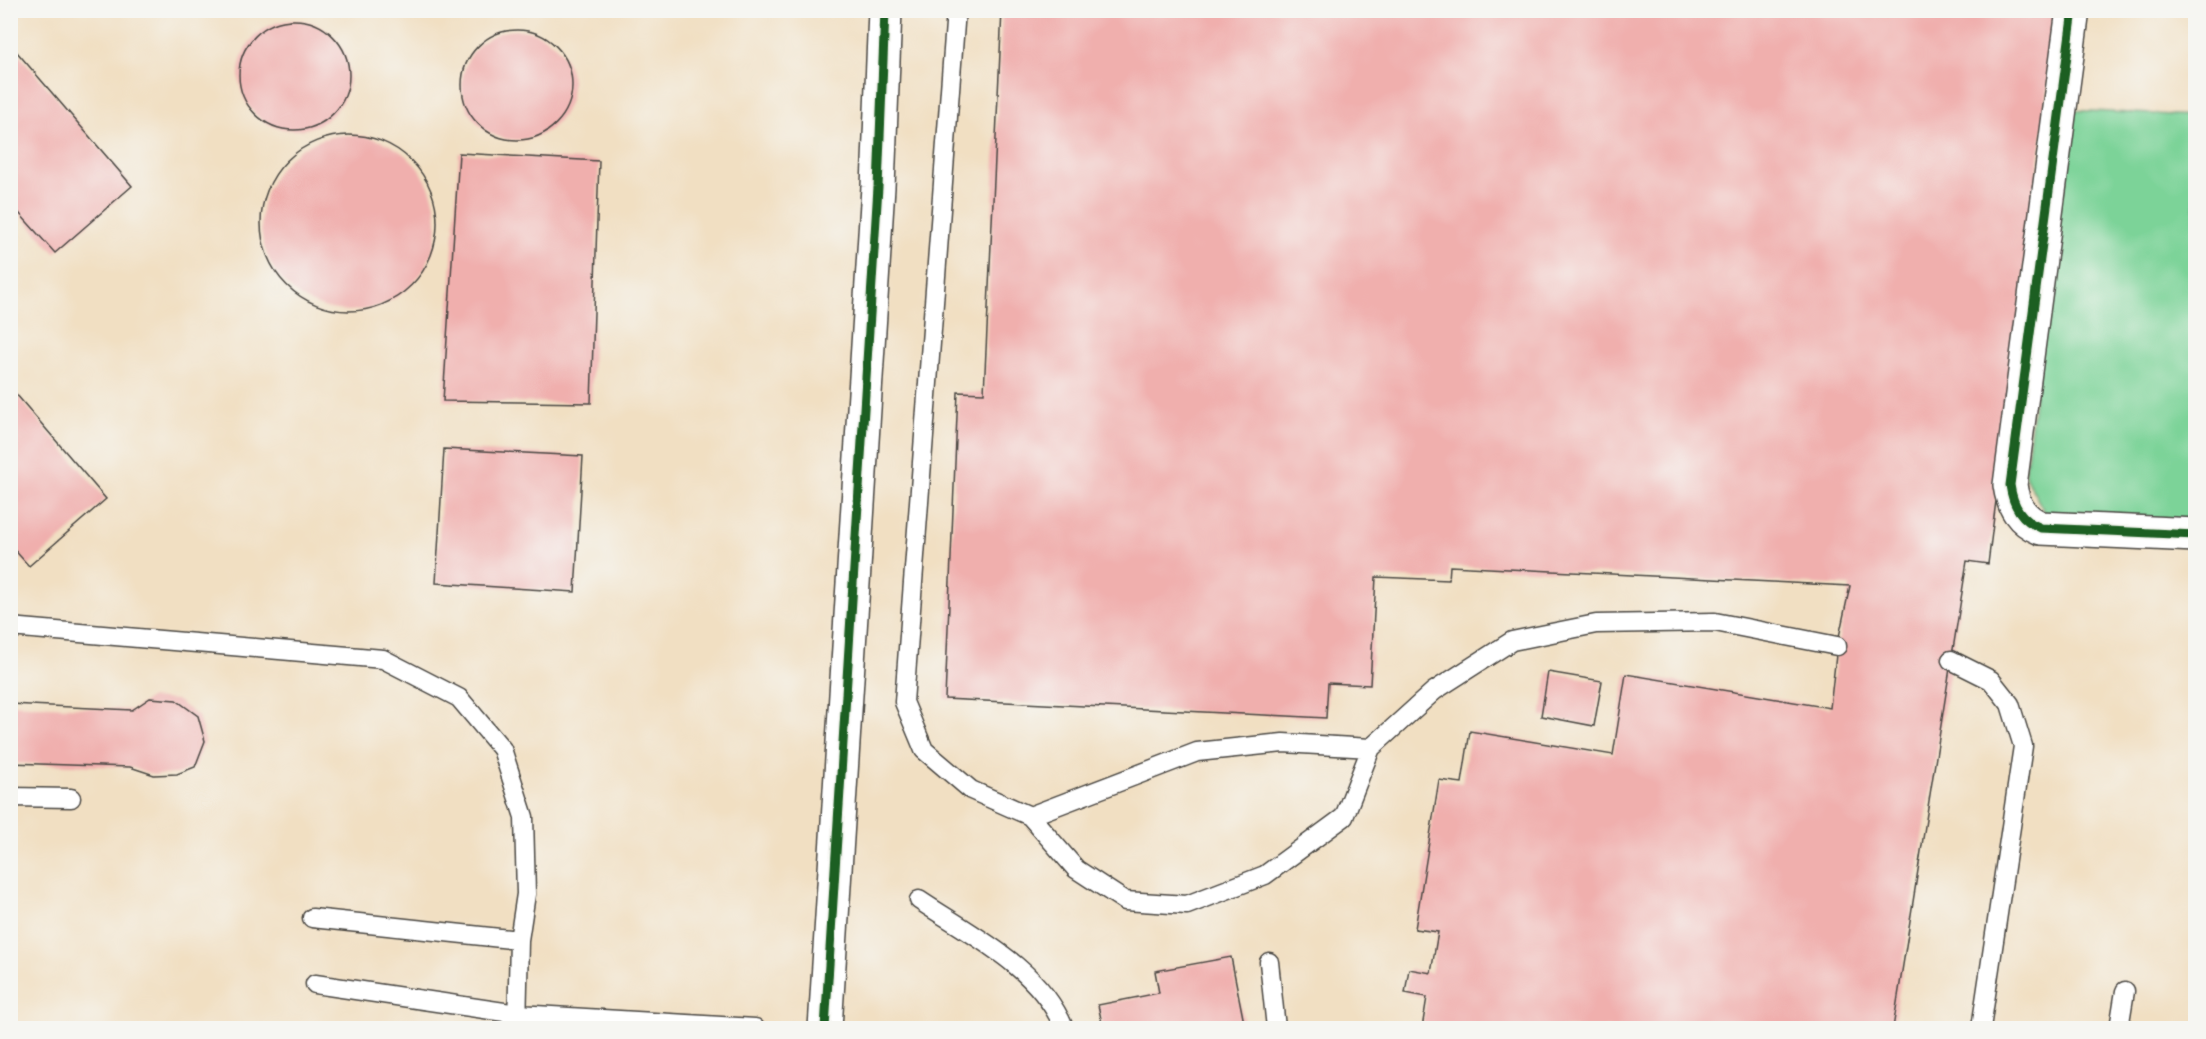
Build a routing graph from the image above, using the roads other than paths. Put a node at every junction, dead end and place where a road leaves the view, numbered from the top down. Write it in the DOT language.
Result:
graph roads {
  1 [pos="885,10"];
  2 [pos="956,10"];
  3 [pos="2073,10"];
  4 [pos="2196,535"];
  5 [pos="10,627"];
  6 [pos="1837,646"];
  7 [pos="1951,660"];
  8 [pos="1371,748"];
  9 [pos="10,797"];
  10 [pos="71,798"];
  11 [pos="1030,816"];
  12 [pos="919,900"];
  13 [pos="312,918"];
  14 [pos="519,940"];
  15 [pos="1269,962"];
  16 [pos="315,984"];
  17 [pos="2125,991"];
  18 [pos="517,1021"];
  19 [pos="755,1029"];
  20 [pos="825,1029"];
  21 [pos="1064,1029"];
  22 [pos="1276,1029"];
  23 [pos="1982,1029"];
  24 [pos="2119,1029"];
  1 -- 20 [label="street"];
  2 -- 11 [label="lane"];
  3 -- 4 [label="street"];
  5 -- 14 [label="lane"];
  6 -- 8 [label="lane"];
  7 -- 23 [label="lane"];
  8 -- 11 [label="lane"];
  8 -- 11 [label="lane"];
  9 -- 10 [label="lane"];
  12 -- 21 [label="lane"];
  13 -- 14 [label="lane"];
  14 -- 18 [label="lane"];
  15 -- 22 [label="lane"];
  16 -- 18 [label="lane"];
  17 -- 24 [label="lane"];
  18 -- 19 [label="lane"];
}
